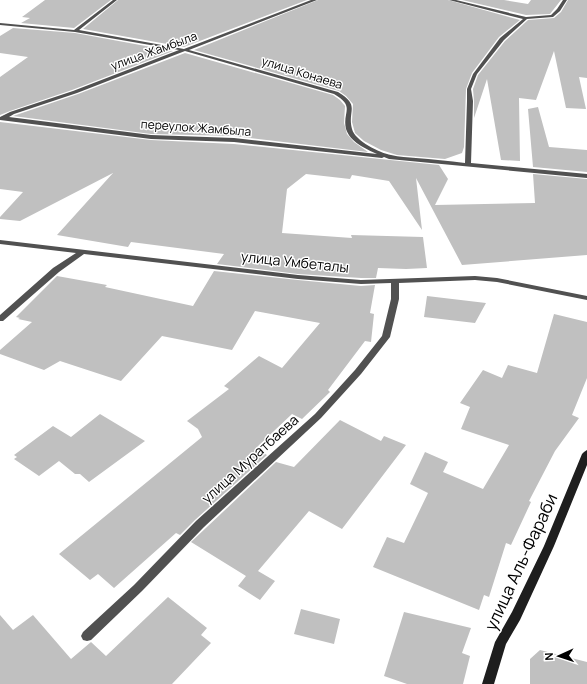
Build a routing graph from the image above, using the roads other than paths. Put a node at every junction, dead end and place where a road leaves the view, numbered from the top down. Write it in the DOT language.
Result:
graph roads {
  1 [pos="115,0"];
  2 [pos="315,0"];
  3 [pos="451,0"];
  4 [pos="565,0"];
  5 [pos="526,18"];
  6 [pos="0,24"];
  7 [pos="75,31"];
  8 [pos="185,50"];
  9 [pos="1,119"];
  10 [pos="389,157"];
  11 [pos="468,166"];
  12 [pos="587,176"];
  13 [pos="0,242"];
  14 [pos="82,252"];
  15 [pos="395,282"];
  16 [pos="587,298"];
  17 [pos="0,320"];
  18 [pos="587,454"];
  19 [pos="87,636"];
  20 [pos="488,684"];
  1 -- 7 [label="street"];
  2 -- 8 [label="street, улица Жамбыла"];
  3 -- 5 [label="street"];
  4 -- 5 [label="street"];
  5 -- 11 [label="street"];
  6 -- 7 [label="street, улица Конаева"];
  7 -- 8 [label="street, улица Конаева"];
  8 -- 9 [label="street, улица Жамбыла"];
  8 -- 10 [label="street, улица Конаева"];
  9 -- 10 [label="street, переулок Жамбыла"];
  10 -- 11 [label="street, улица Конаева"];
  11 -- 12 [label="street, улица Конаева"];
  13 -- 14 [label="street, улица Умбеталы"];
  14 -- 15 [label="street, улица Умбеталы"];
  14 -- 17 [label="street"];
  15 -- 16 [label="street, улица Умбеталы"];
  15 -- 19 [label="street, улица Муратбаева"];
  18 -- 20 [label="street, улица Аль-Фараби"];
}
